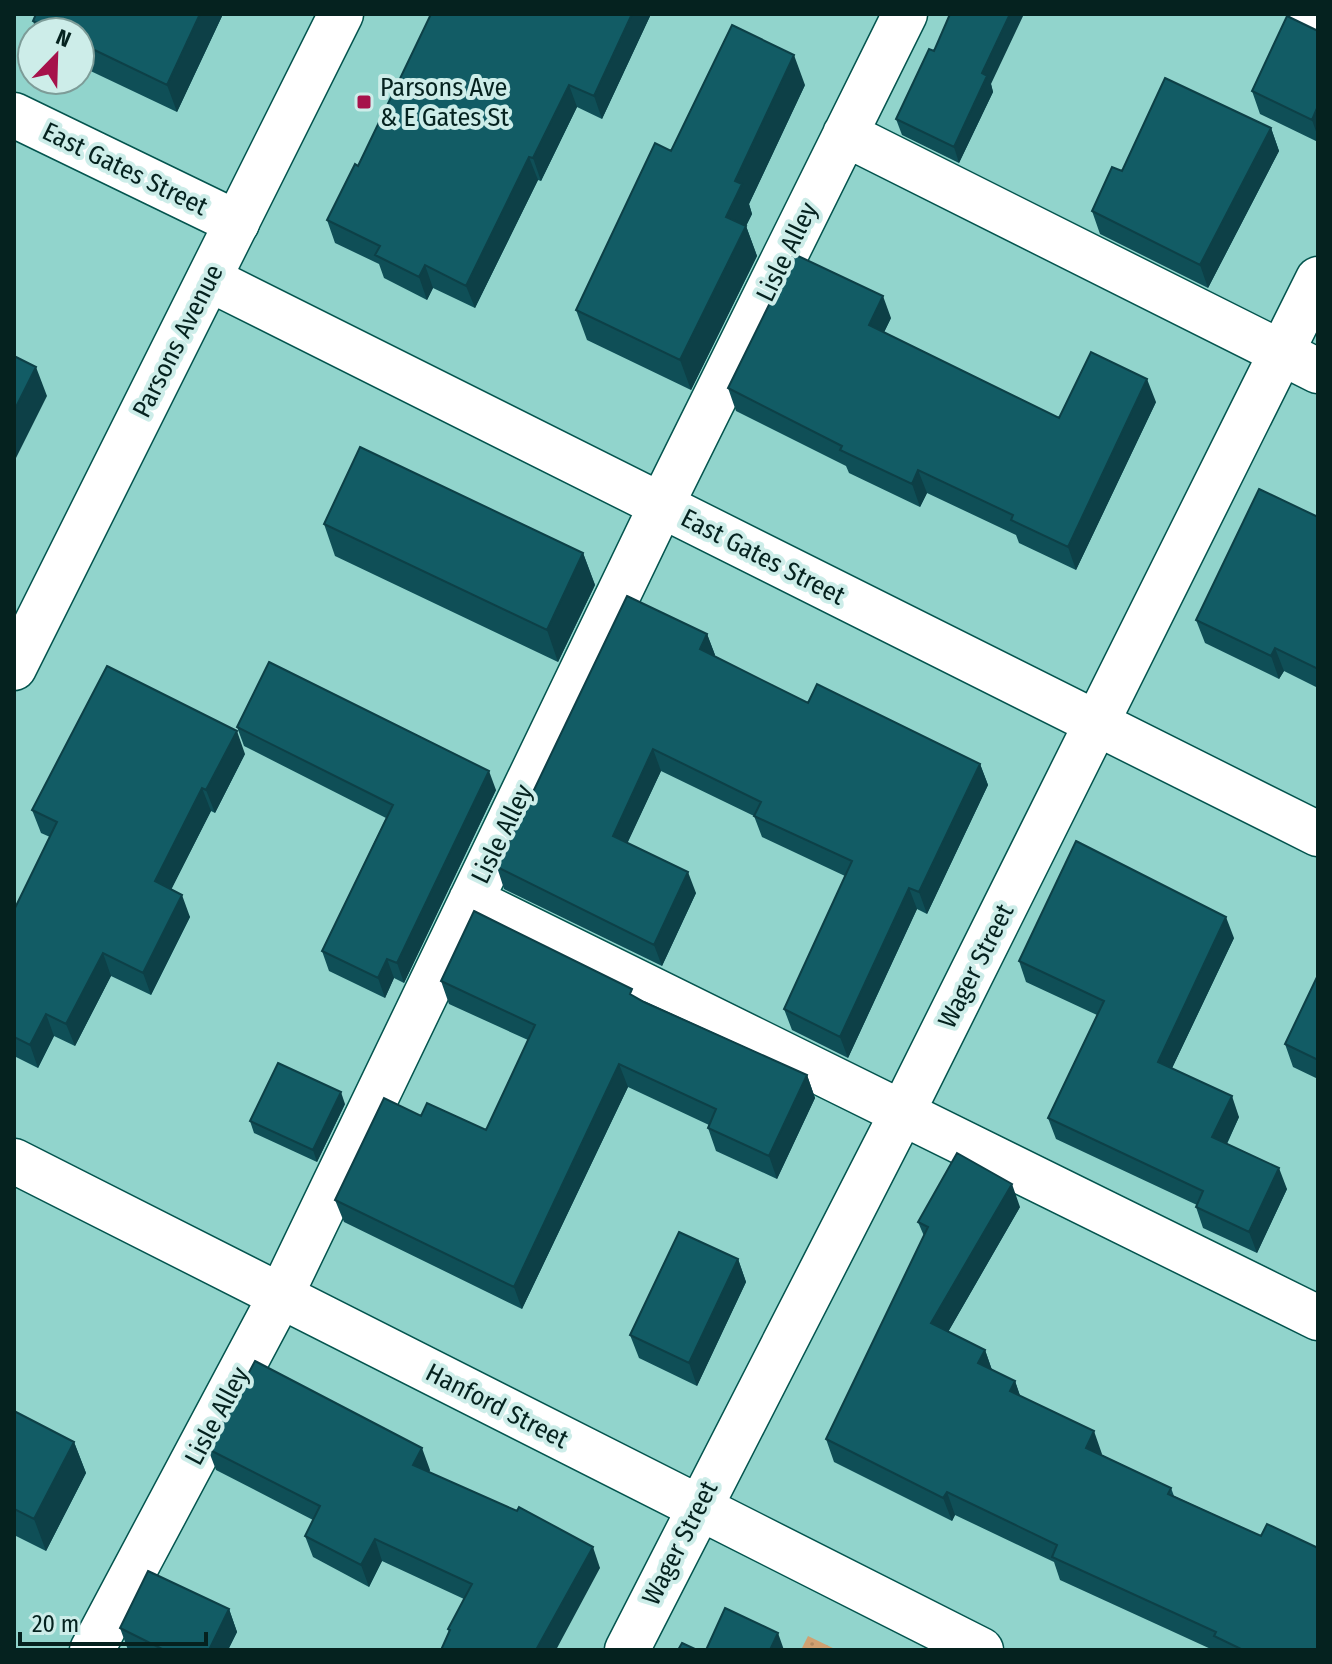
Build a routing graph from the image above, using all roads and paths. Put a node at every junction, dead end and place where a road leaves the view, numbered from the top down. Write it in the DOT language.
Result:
graph roads {
  1 [pos="341,14"];
  2 [pos="905,14"];
  3 [pos="1312,14"];
  4 [pos="1318,17"];
  5 [pos="14,115"];
  6 [pos="845,134"];
  7 [pos="237,223"];
  8 [pos="209,279"];
  9 [pos="1318,279"];
  10 [pos="1300,362"];
  11 [pos="661,506"];
  12 [pos="14,668"];
  13 [pos="1097,723"];
  14 [pos="1318,834"];
  15 [pos="471,900"];
  16 [pos="902,1113"];
  17 [pos="14,1161"];
  18 [pos="281,1295"];
  19 [pos="1318,1318"];
  20 [pos="697,1509"];
  21 [pos="92,1650"];
  22 [pos="627,1650"];
  23 [pos="981,1650"];
  1 -- 7 [label="street, Parsons Avenue"];
  2 -- 6 [label="street, Lisle Alley"];
  3 -- 4 [label="street"];
  5 -- 7 [label="street, East Gates Street"];
  6 -- 10 [label="street"];
  6 -- 11 [label="street, Lisle Alley"];
  7 -- 8 [label="street, Parsons Avenue"];
  8 -- 11 [label="street, East Gates Street"];
  8 -- 12 [label="street, Parsons Avenue"];
  9 -- 10 [label="street, Wager Street"];
  10 -- 13 [label="street, Wager Street"];
  11 -- 13 [label="street, East Gates Street"];
  11 -- 15 [label="street, Lisle Alley"];
  13 -- 14 [label="street, East Gates Street"];
  13 -- 16 [label="street, Wager Street"];
  15 -- 16 [label="street"];
  15 -- 18 [label="street, Lisle Alley"];
  16 -- 19 [label="street"];
  16 -- 20 [label="street, Wager Street"];
  17 -- 18 [label="street, Hanford Street"];
  18 -- 20 [label="street, Hanford Street"];
  18 -- 21 [label="street, Lisle Alley"];
  20 -- 22 [label="street, Wager Street"];
  20 -- 23 [label="street, Hanford Street"];
}
